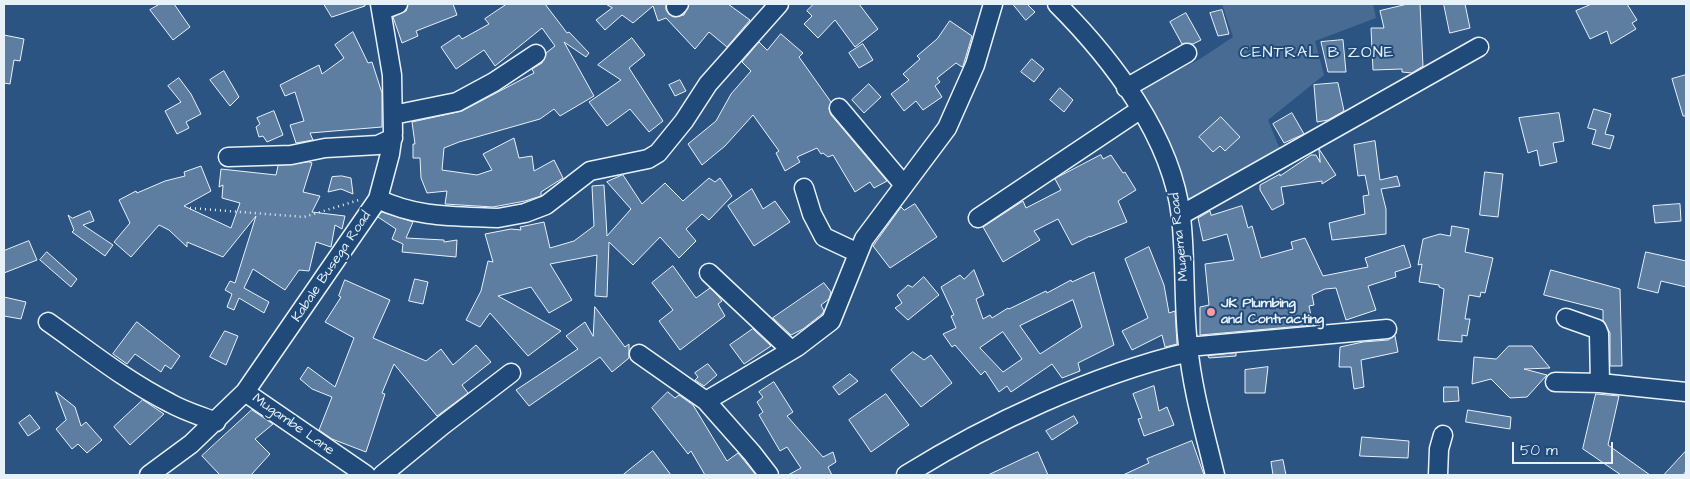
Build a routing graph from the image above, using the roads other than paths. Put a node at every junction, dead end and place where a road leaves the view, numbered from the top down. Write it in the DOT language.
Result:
graph roads {
  1 [pos="779,4"];
  2 [pos="994,4"];
  3 [pos="1058,4"];
  4 [pos="387,6"];
  5 [pos="1479,47"];
  6 [pos="1187,53"];
  7 [pos="536,54"];
  8 [pos="1126,88"];
  9 [pos="839,108"];
  10 [pos="1140,109"];
  11 [pos="393,115"];
  12 [pos="393,138"];
  13 [pos="228,157"];
  14 [pos="904,185"];
  15 [pos="804,188"];
  16 [pos="378,199"];
  17 [pos="1181,215"];
  18 [pos="978,218"];
  19 [pos="858,252"];
  20 [pos="709,273"];
  21 [pos="1566,318"];
  22 [pos="48,322"];
  23 [pos="1387,329"];
  24 [pos="1188,349"];
  25 [pos="791,350"];
  26 [pos="639,354"];
  27 [pos="511,373"];
  28 [pos="1555,382"];
  29 [pos="1600,383"];
  30 [pos="245,392"];
  31 [pos="1686,392"];
  32 [pos="706,400"];
  33 [pos="216,422"];
  34 [pos="1442,435"];
  35 [pos="149,475"];
  36 [pos="366,475"];
  37 [pos="382,475"];
  38 [pos="768,475"];
  39 [pos="906,475"];
  40 [pos="1215,475"];
  41 [pos="1438,475"];
  1 -- 16 [label="street"];
  2 -- 14 [label="street"];
  3 -- 8 [label="street, Mugema Road"];
  4 -- 11 [label="street, Kabale Busega Road"];
  5 -- 17 [label="street"];
  6 -- 8 [label="street"];
  7 -- 11 [label="street"];
  8 -- 10 [label="street, Mugema Road"];
  9 -- 14 [label="street"];
  10 -- 17 [label="street, Mugema Road"];
  10 -- 18 [label="street"];
  11 -- 12 [label="street, Kabale Busega Road"];
  12 -- 13 [label="street"];
  12 -- 16 [label="street, Kabale Busega Road"];
  14 -- 19 [label="street"];
  15 -- 19 [label="street"];
  16 -- 30 [label="street, Kabale Busega Road"];
  17 -- 24 [label="street, Mugema Road"];
  19 -- 25 [label="street"];
  20 -- 25 [label="street"];
  21 -- 29 [label="street"];
  22 -- 33 [label="street"];
  23 -- 24 [label="street"];
  24 -- 39 [label="street"];
  24 -- 40 [label="street, Mugema Road"];
  25 -- 32 [label="street"];
  26 -- 32 [label="street"];
  27 -- 37 [label="street"];
  28 -- 29 [label="street"];
  29 -- 31 [label="street"];
  30 -- 33 [label="street, Kabale Busega Road"];
  30 -- 36 [label="street, Mugambe Lane"];
  32 -- 38 [label="street"];
  33 -- 35 [label="street, Kabale Busega Road"];
  34 -- 41 [label="street"];
}
